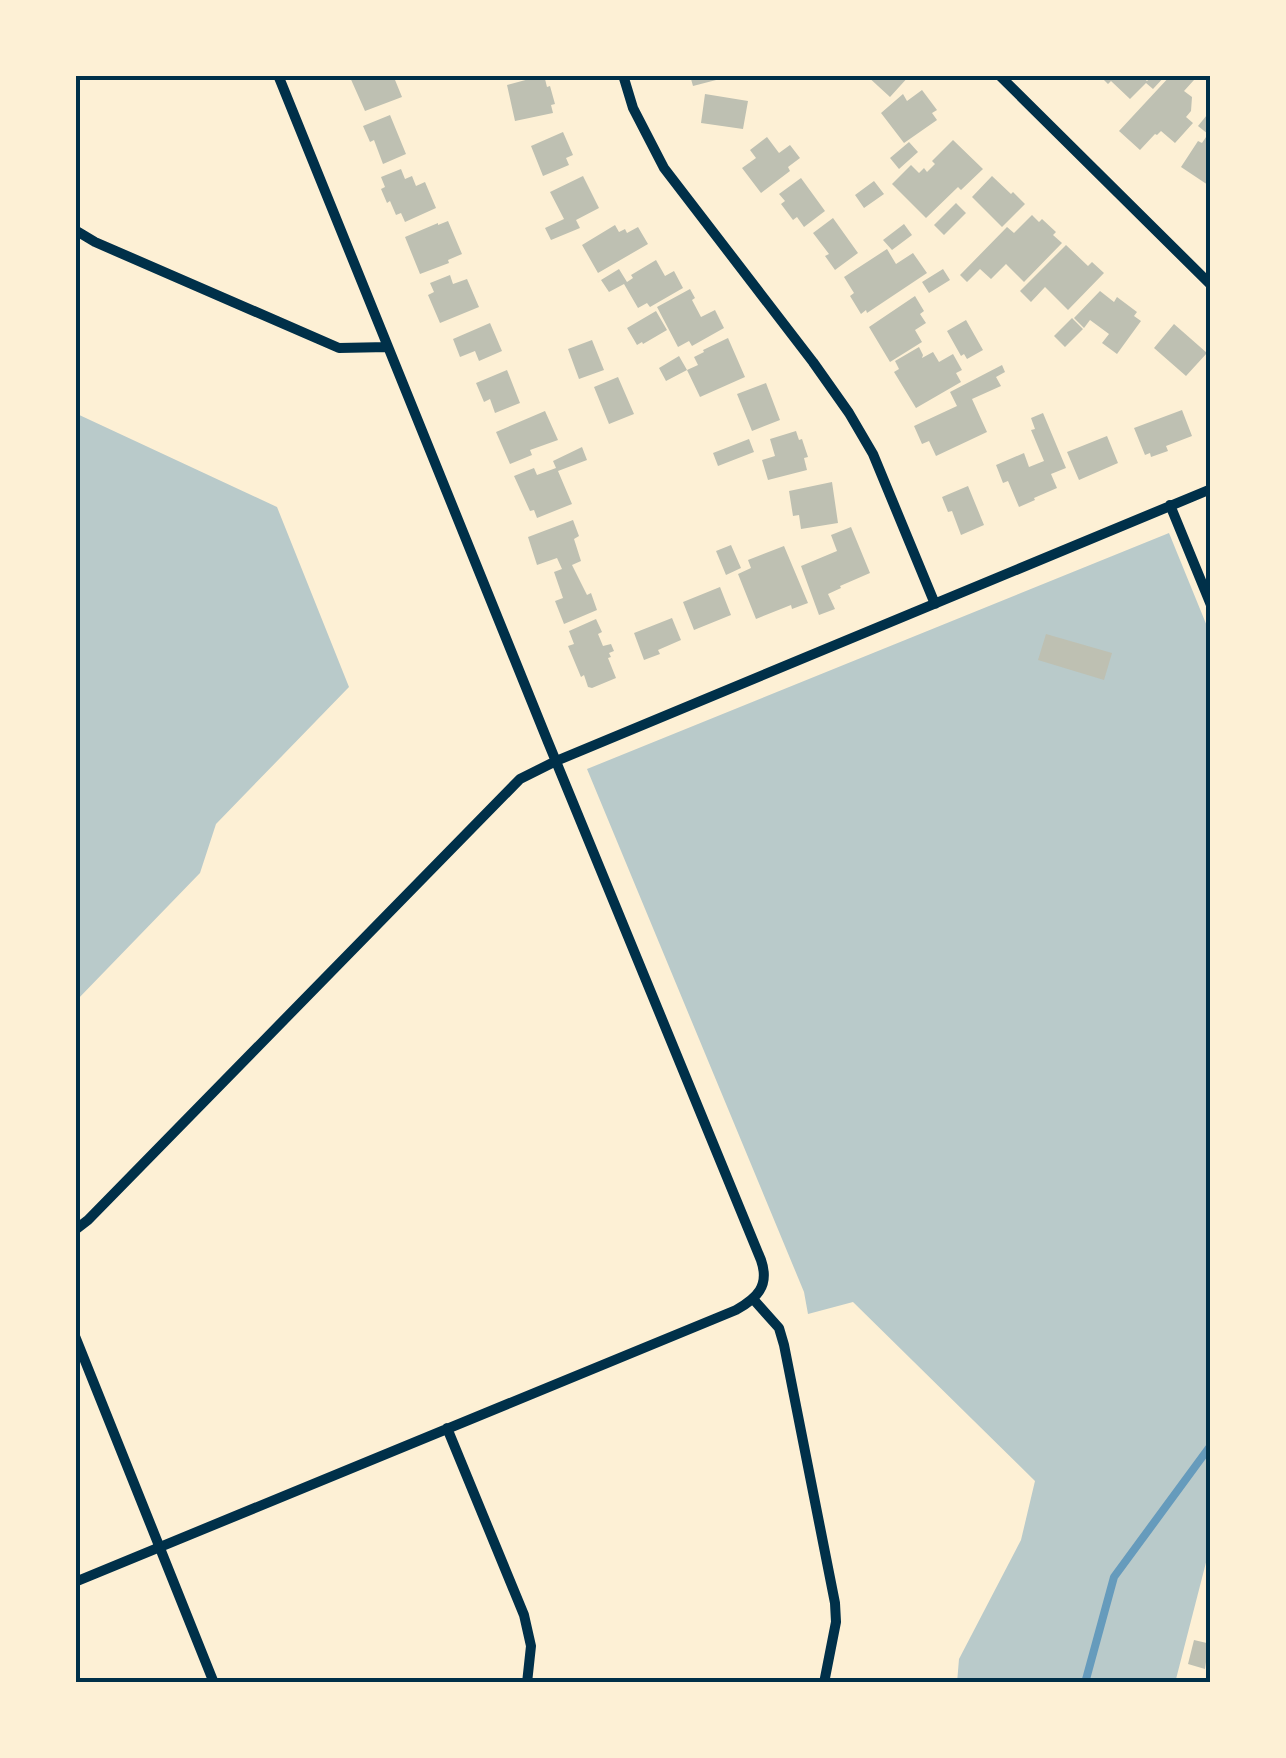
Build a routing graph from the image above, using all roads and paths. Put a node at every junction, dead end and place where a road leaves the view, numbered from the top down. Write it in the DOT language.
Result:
graph roads {
  1 [pos="278,75"];
  2 [pos="623,75"];
  3 [pos="998,75"];
  4 [pos="75,230"];
  5 [pos="1211,284"];
  6 [pos="388,347"];
  7 [pos="1211,488"];
  8 [pos="1170,505"];
  9 [pos="936,604"];
  10 [pos="1211,605"];
  11 [pos="556,761"];
  12 [pos="75,1230"];
  13 [pos="754,1300"];
  14 [pos="75,1336"];
  15 [pos="447,1428"];
  16 [pos="158,1547"];
  17 [pos="75,1582"];
  18 [pos="214,1683"];
  19 [pos="527,1683"];
  20 [pos="824,1683"];
  1 -- 6 [label="street"];
  2 -- 9 [label="street"];
  3 -- 5 [label="street"];
  4 -- 6 [label="street"];
  6 -- 11 [label="street"];
  7 -- 8 [label="street"];
  8 -- 9 [label="street"];
  8 -- 10 [label="street"];
  9 -- 11 [label="street"];
  11 -- 12 [label="street"];
  11 -- 13 [label="street"];
  13 -- 15 [label="street"];
  13 -- 20 [label="street"];
  14 -- 16 [label="street"];
  15 -- 16 [label="street"];
  15 -- 19 [label="street"];
  16 -- 17 [label="street"];
  16 -- 18 [label="street"];
}
